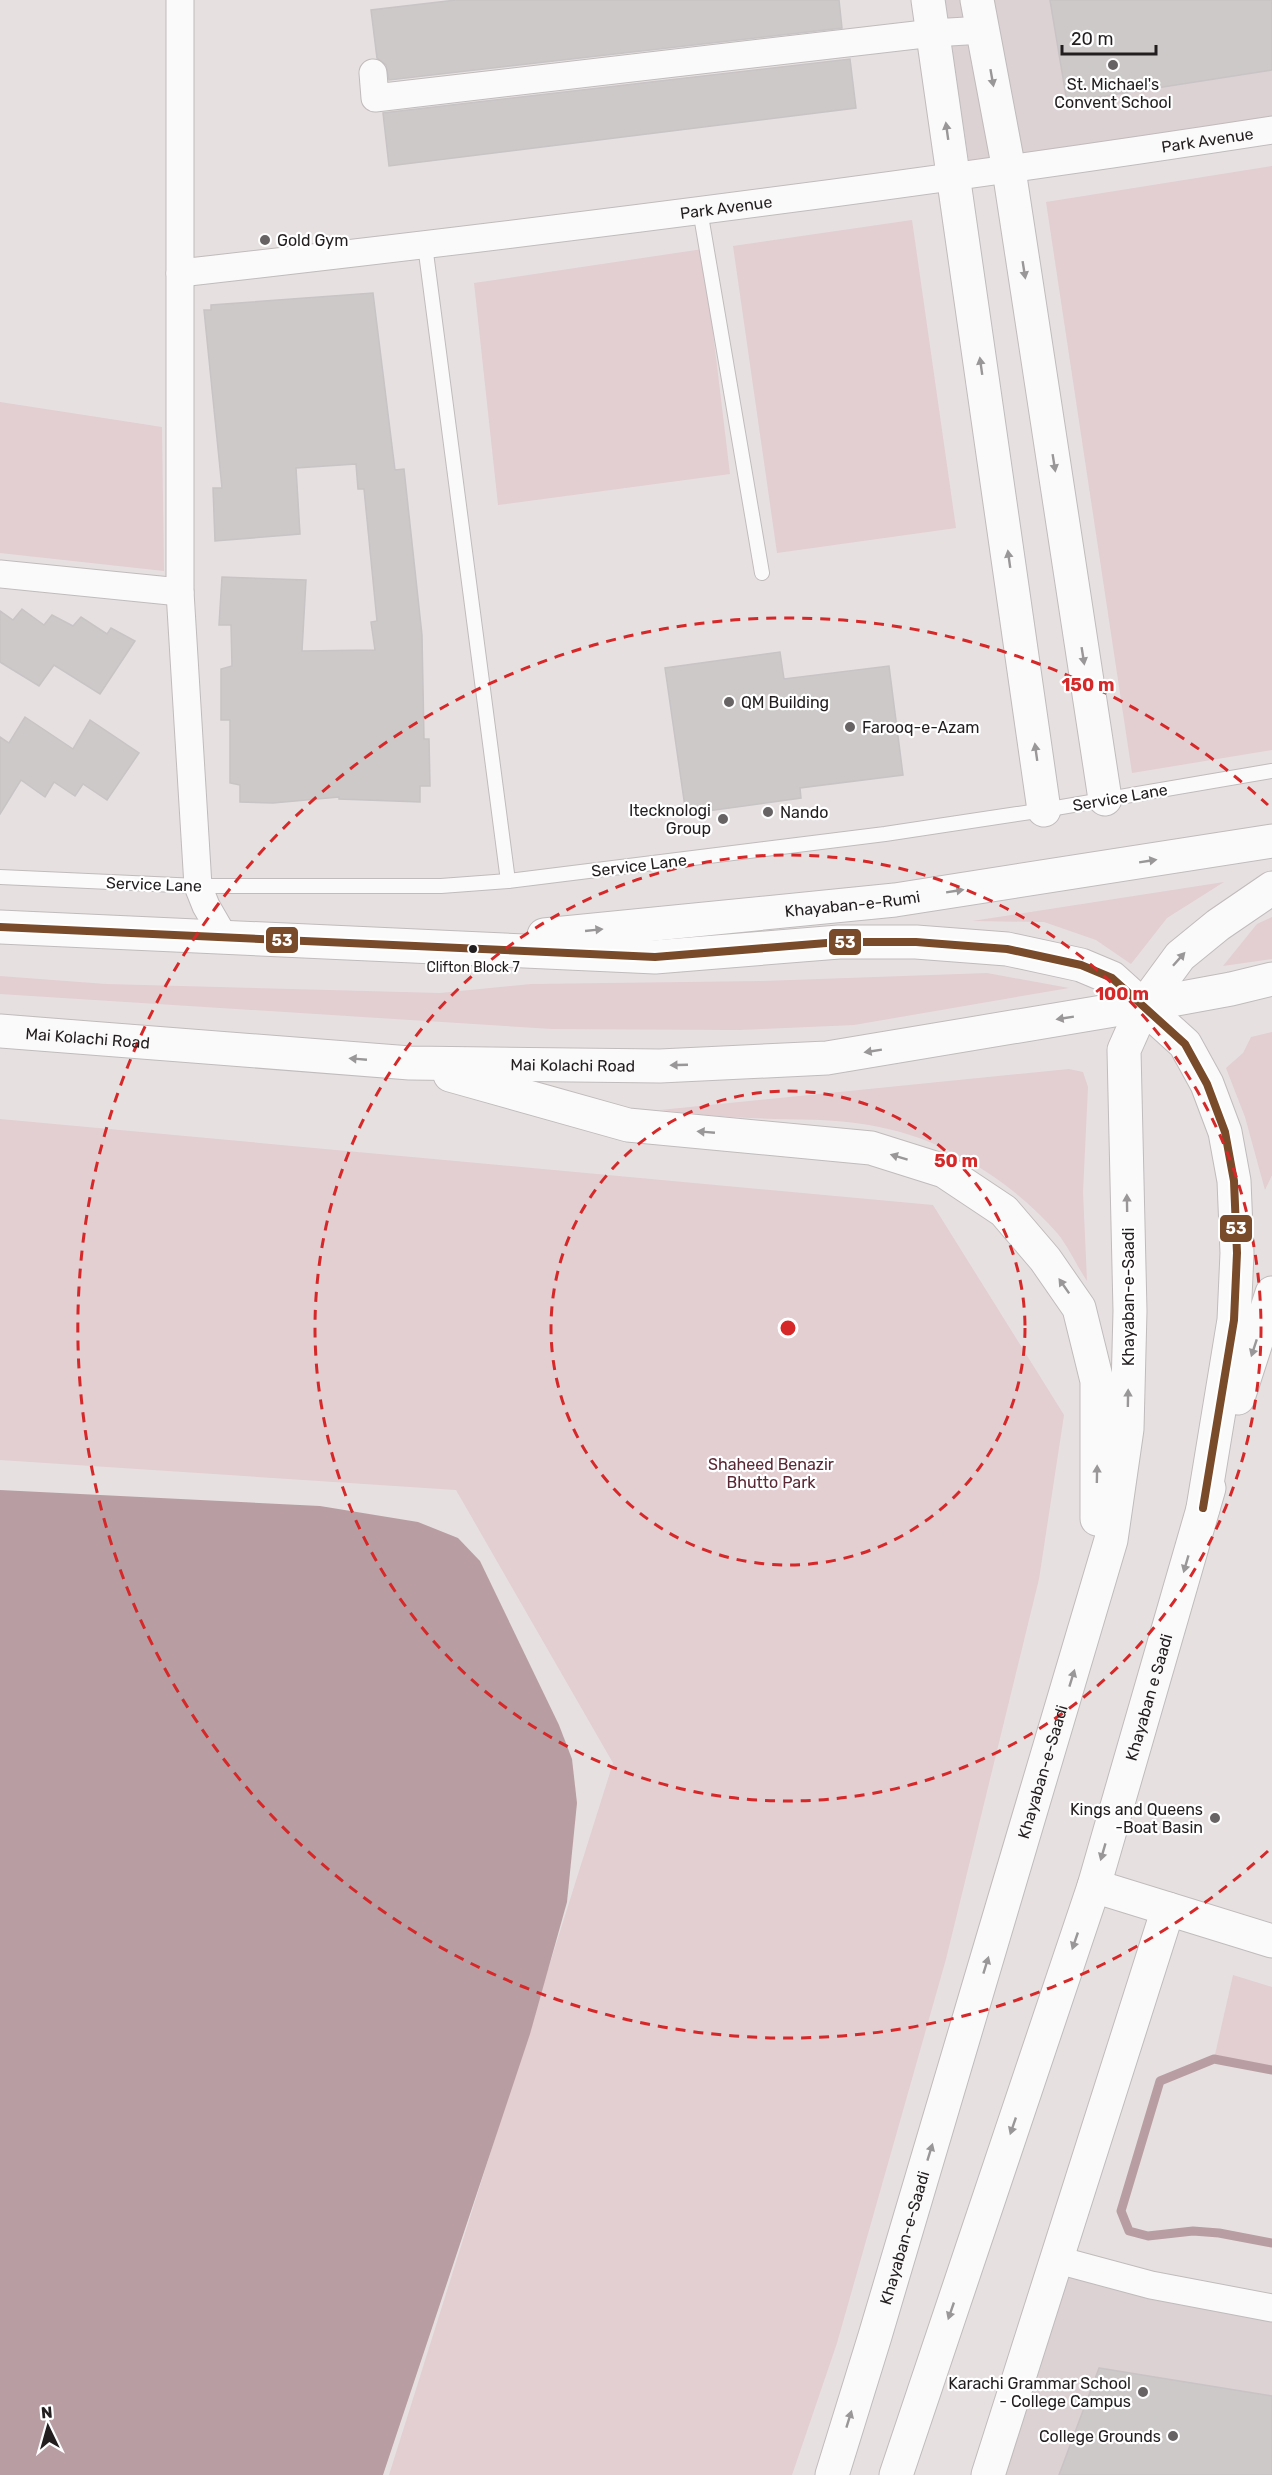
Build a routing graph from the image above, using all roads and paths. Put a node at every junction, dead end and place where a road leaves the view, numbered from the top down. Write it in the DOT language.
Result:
graph roads {
  1 [pos="180,0"];
  2 [pos="928,0"];
  3 [pos="980,15"];
  4 [pos="933,33"];
  5 [pos="373,73"];
  6 [pos="1272,130"];
  7 [pos="1009,170"];
  8 [pos="954,178"];
  9 [pos="700,210"];
  10 [pos="425,245"];
  11 [pos="180,273"];
  12 [pos="762,573"];
  13 [pos="0,574"];
  14 [pos="180,592"];
  15 [pos="1272,771"];
  16 [pos="1105,799"];
  17 [pos="1044,810"];
  18 [pos="1272,841"];
  19 [pos="0,877"];
  20 [pos="508,881"];
  21 [pos="198,886"];
  22 [pos="1272,888"];
  23 [pos="0,927"];
  24 [pos="224,937"];
  25 [pos="432,946"];
  26 [pos="1272,979"];
  27 [pos="1144,1005"];
  28 [pos="0,1031"];
  29 [pos="410,1063"];
  30 [pos="1272,1293"];
  31 [pos="1203,1508"];
  32 [pos="1090,1617"];
  33 [pos="1094,1886"];
  34 [pos="1168,1909"];
  35 [pos="1272,1941"];
  36 [pos="1058,2260"];
  37 [pos="1272,2308"];
  38 [pos="832,2475"];
  39 [pos="896,2475"];
  40 [pos="988,2475"];
  1 -- 11 [label="street"];
  2 -- 4 [label="main road"];
  3 -- 4 [label="street"];
  3 -- 7 [label="main road, one-way"];
  4 -- 5 [label="street"];
  8 -- 4 [label="main road, one-way"];
  6 -- 7 [label="street, Park Avenue"];
  7 -- 8 [label="street, Park Avenue"];
  7 -- 16 [label="main road, one-way"];
  8 -- 9 [label="street, Park Avenue"];
  17 -- 8 [label="main road, one-way"];
  9 -- 10 [label="street, Park Avenue"];
  9 -- 12 [label="lane"];
  10 -- 11 [label="street, Park Avenue"];
  10 -- 20 [label="lane"];
  11 -- 14 [label="street"];
  13 -- 14 [label="street"];
  14 -- 21 [label="street"];
  15 -- 16 [label="lane, Service Lane"];
  16 -- 17 [label="lane, Service Lane"];
  17 -- 20 [label="lane, Service Lane"];
  25 -- 18 [label="main road, Khayaban-e-Rumi, one-way"];
  19 -- 21 [label="lane, Service Lane"];
  20 -- 21 [label="lane, Service Lane"];
  21 -- 24 [label="street"];
  27 -- 22 [label="main road, one-way"];
  23 -- 24 [label="main road"];
  24 -- 25 [label="main road"];
  25 -- 27 [label="main road"];
  26 -- 27 [label="main road"];
  27 -- 29 [label="main road, Mai Kolachi Road, one-way"];
  27 -- 31 [label="main road"];
  32 -- 27 [label="main road, Khayaban-e-Saadi, one-way"];
  29 -- 28 [label="main road, Mai Kolachi Road, one-way"];
  32 -- 29 [label="main road, one-way"];
  30 -- 31 [label="main road, one-way"];
  31 -- 33 [label="main road, Khayaban e Saadi, one-way"];
  38 -- 32 [label="main road, Khayaban-e-Saadi, one-way"];
  33 -- 34 [label="main road"];
  33 -- 39 [label="main road, one-way"];
  34 -- 35 [label="main road"];
  34 -- 36 [label="main road"];
  36 -- 37 [label="street"];
  36 -- 40 [label="main road"];
}
